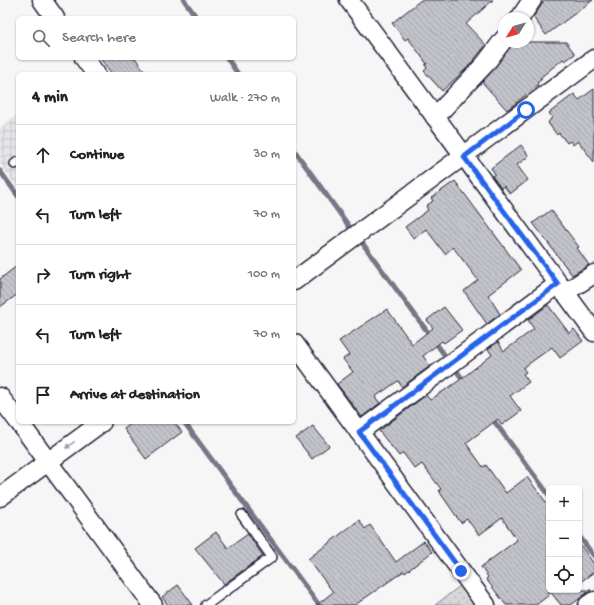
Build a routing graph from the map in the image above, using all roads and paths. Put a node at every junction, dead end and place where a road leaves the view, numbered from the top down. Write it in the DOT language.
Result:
graph roads {
  1 [pos="42,0"];
  2 [pos="349,0"];
  3 [pos="532,0"];
  4 [pos="524,12"];
  5 [pos="54,16"];
  6 [pos="498,47"];
  7 [pos="594,59"];
  8 [pos="86,60"];
  9 [pos="94,72"];
  10 [pos="435,117"];
  11 [pos="464,157"];
  12 [pos="594,274"];
  13 [pos="296,280"];
  14 [pos="561,289"];
  15 [pos="594,332"];
  16 [pos="296,346"];
  17 [pos="0,397"];
  18 [pos="16,419"];
  19 [pos="20,424"];
  20 [pos="99,424"];
  21 [pos="359,432"];
  22 [pos="48,462"];
  23 [pos="0,497"];
  24 [pos="242,515"];
  25 [pos="594,601"];
  26 [pos="153,605"];
  27 [pos="206,605"];
  28 [pos="486,605"];
  29 [pos="588,605"];
  1 -- 5 [label="street"];
  2 -- 10 [label="street"];
  3 -- 4 [label="street"];
  6 -- 10 [label="street"];
  7 -- 11 [label="street"];
  8 -- 9 [label="street"];
  10 -- 11 [label="street"];
  11 -- 13 [label="street"];
  11 -- 14 [label="street"];
  12 -- 14 [label="street"];
  14 -- 15 [label="street"];
  14 -- 21 [label="street"];
  16 -- 21 [label="street"];
  17 -- 18 [label="street"];
  19 -- 22 [label="street"];
  20 -- 22 [label="street, one-way"];
  21 -- 28 [label="street"];
  22 -- 23 [label="street"];
  22 -- 26 [label="street"];
  24 -- 27 [label="lane"];
  25 -- 29 [label="street"];
}
